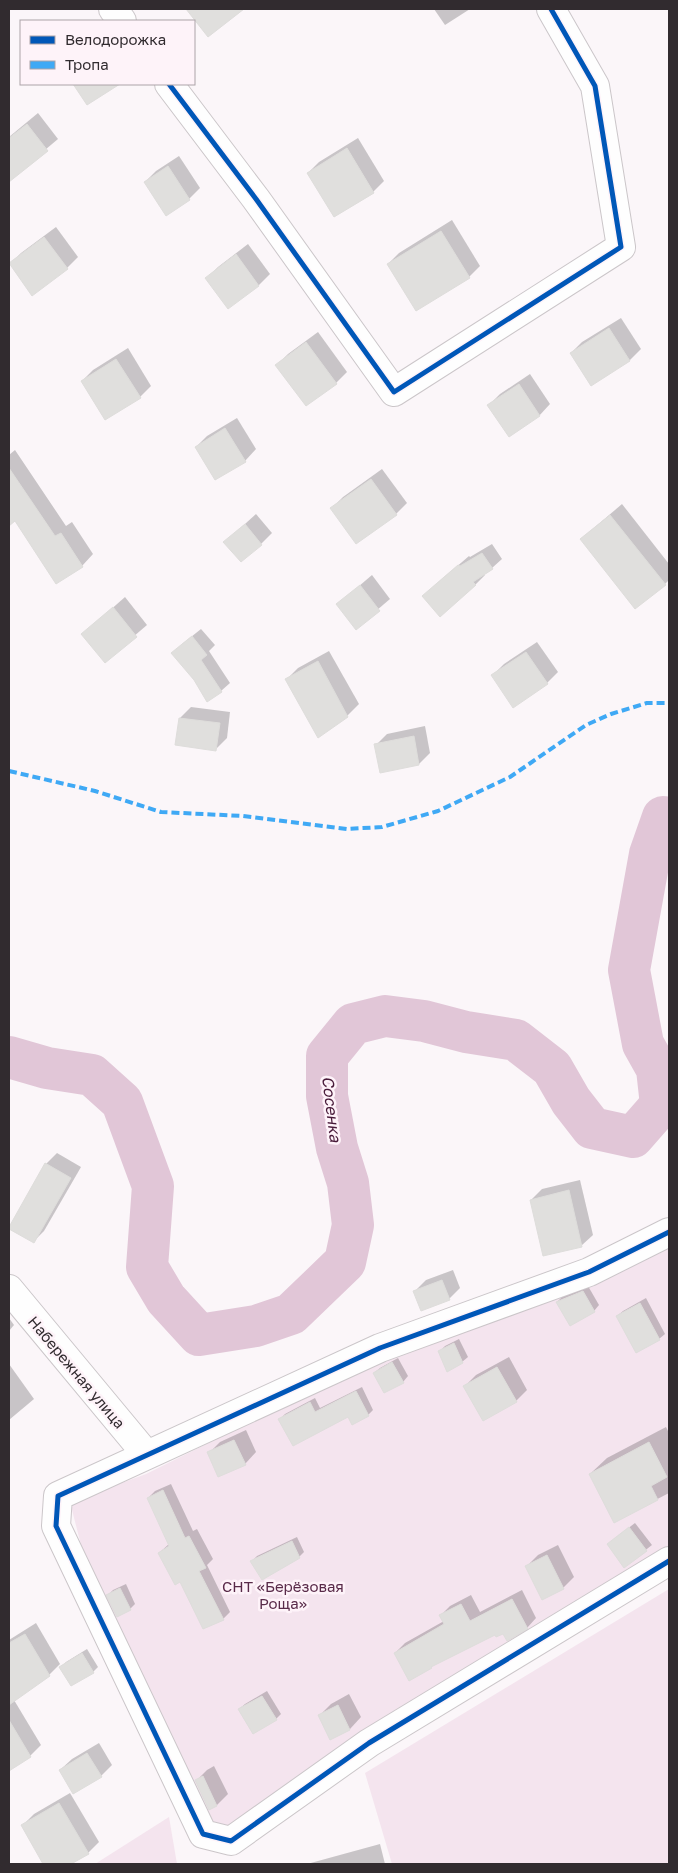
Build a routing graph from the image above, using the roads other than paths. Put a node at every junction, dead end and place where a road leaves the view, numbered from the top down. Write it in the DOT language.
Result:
graph roads {
  1 [pos="113,9"];
  2 [pos="551,9"];
  3 [pos="121,20"];
  4 [pos="170,85"];
  5 [pos="669,1232"];
  6 [pos="9,1289"];
  7 [pos="146,1454"];
  8 [pos="669,1561"];
  1 -- 3 [label="street"];
  2 -- 4 [label="street"];
  5 -- 7 [label="street"];
  6 -- 7 [label="street, Набережная улица"];
  7 -- 8 [label="street"];
}
